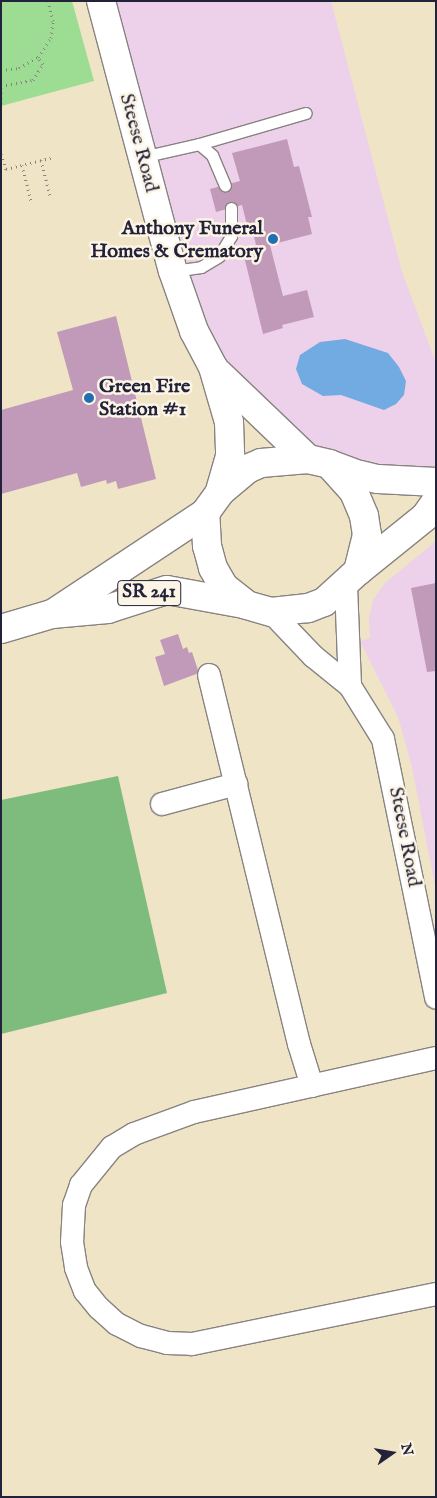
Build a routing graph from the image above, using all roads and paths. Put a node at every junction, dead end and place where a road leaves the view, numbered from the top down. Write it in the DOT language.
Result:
graph roads {
  1 [pos="48,1"];
  2 [pos="101,1"];
  3 [pos="38,57"];
  4 [pos="1,70"];
  5 [pos="1,86"];
  6 [pos="1,103"];
  7 [pos="306,113"];
  8 [pos="199,144"];
  9 [pos="1,154"];
  10 [pos="54,157"];
  11 [pos="142,157"];
  12 [pos="41,160"];
  13 [pos="22,165"];
  14 [pos="225,185"];
  15 [pos="50,196"];
  16 [pos="31,201"];
  17 [pos="231,208"];
  18 [pos="173,271"];
  19 [pos="213,368"];
  20 [pos="318,462"];
  21 [pos="436,482"];
  22 [pos="436,501"];
  23 [pos="212,503"];
  24 [pos="352,578"];
  25 [pos="259,608"];
  26 [pos="52,614"];
  27 [pos="1,629"];
  28 [pos="209,675"];
  29 [pos="350,686"];
  30 [pos="236,784"];
  31 [pos="162,804"];
  32 [pos="436,998"];
  33 [pos="436,1058"];
  34 [pos="312,1086"];
  35 [pos="436,1294"];
  1 -- 3 [label="path"];
  2 -- 11 [label="main road, Steese Road"];
  3 -- 4 [label="path"];
  3 -- 5 [label="path"];
  5 -- 6 [label="path"];
  7 -- 8 [label="lane"];
  8 -- 11 [label="lane"];
  8 -- 14 [label="lane"];
  9 -- 13 [label="path"];
  10 -- 12 [label="path"];
  11 -- 18 [label="main road, Steese Road"];
  12 -- 13 [label="path"];
  12 -- 15 [label="path"];
  13 -- 16 [label="path"];
  17 -- 18 [label="lane"];
  18 -- 19 [label="main road, Steese Road"];
  19 -- 20 [label="main road, Steese Road"];
  19 -- 23 [label="main road, Steese Road"];
  20 -- 21 [label="main road, SR 241"];
  20 -- 23 [label="main road, SR 241"];
  20 -- 24 [label="main road"];
  22 -- 24 [label="main road, SR 241"];
  23 -- 25 [label="main road"];
  23 -- 26 [label="main road, SR 241"];
  24 -- 25 [label="main road, SR 241"];
  24 -- 29 [label="street"];
  25 -- 26 [label="main road, SR 241"];
  25 -- 29 [label="street, Steese Road"];
  26 -- 27 [label="main road, SR 241"];
  28 -- 30 [label="street"];
  29 -- 32 [label="street, Steese Road"];
  30 -- 31 [label="street"];
  30 -- 34 [label="street"];
  33 -- 34 [label="street"];
  34 -- 35 [label="street"];
}
